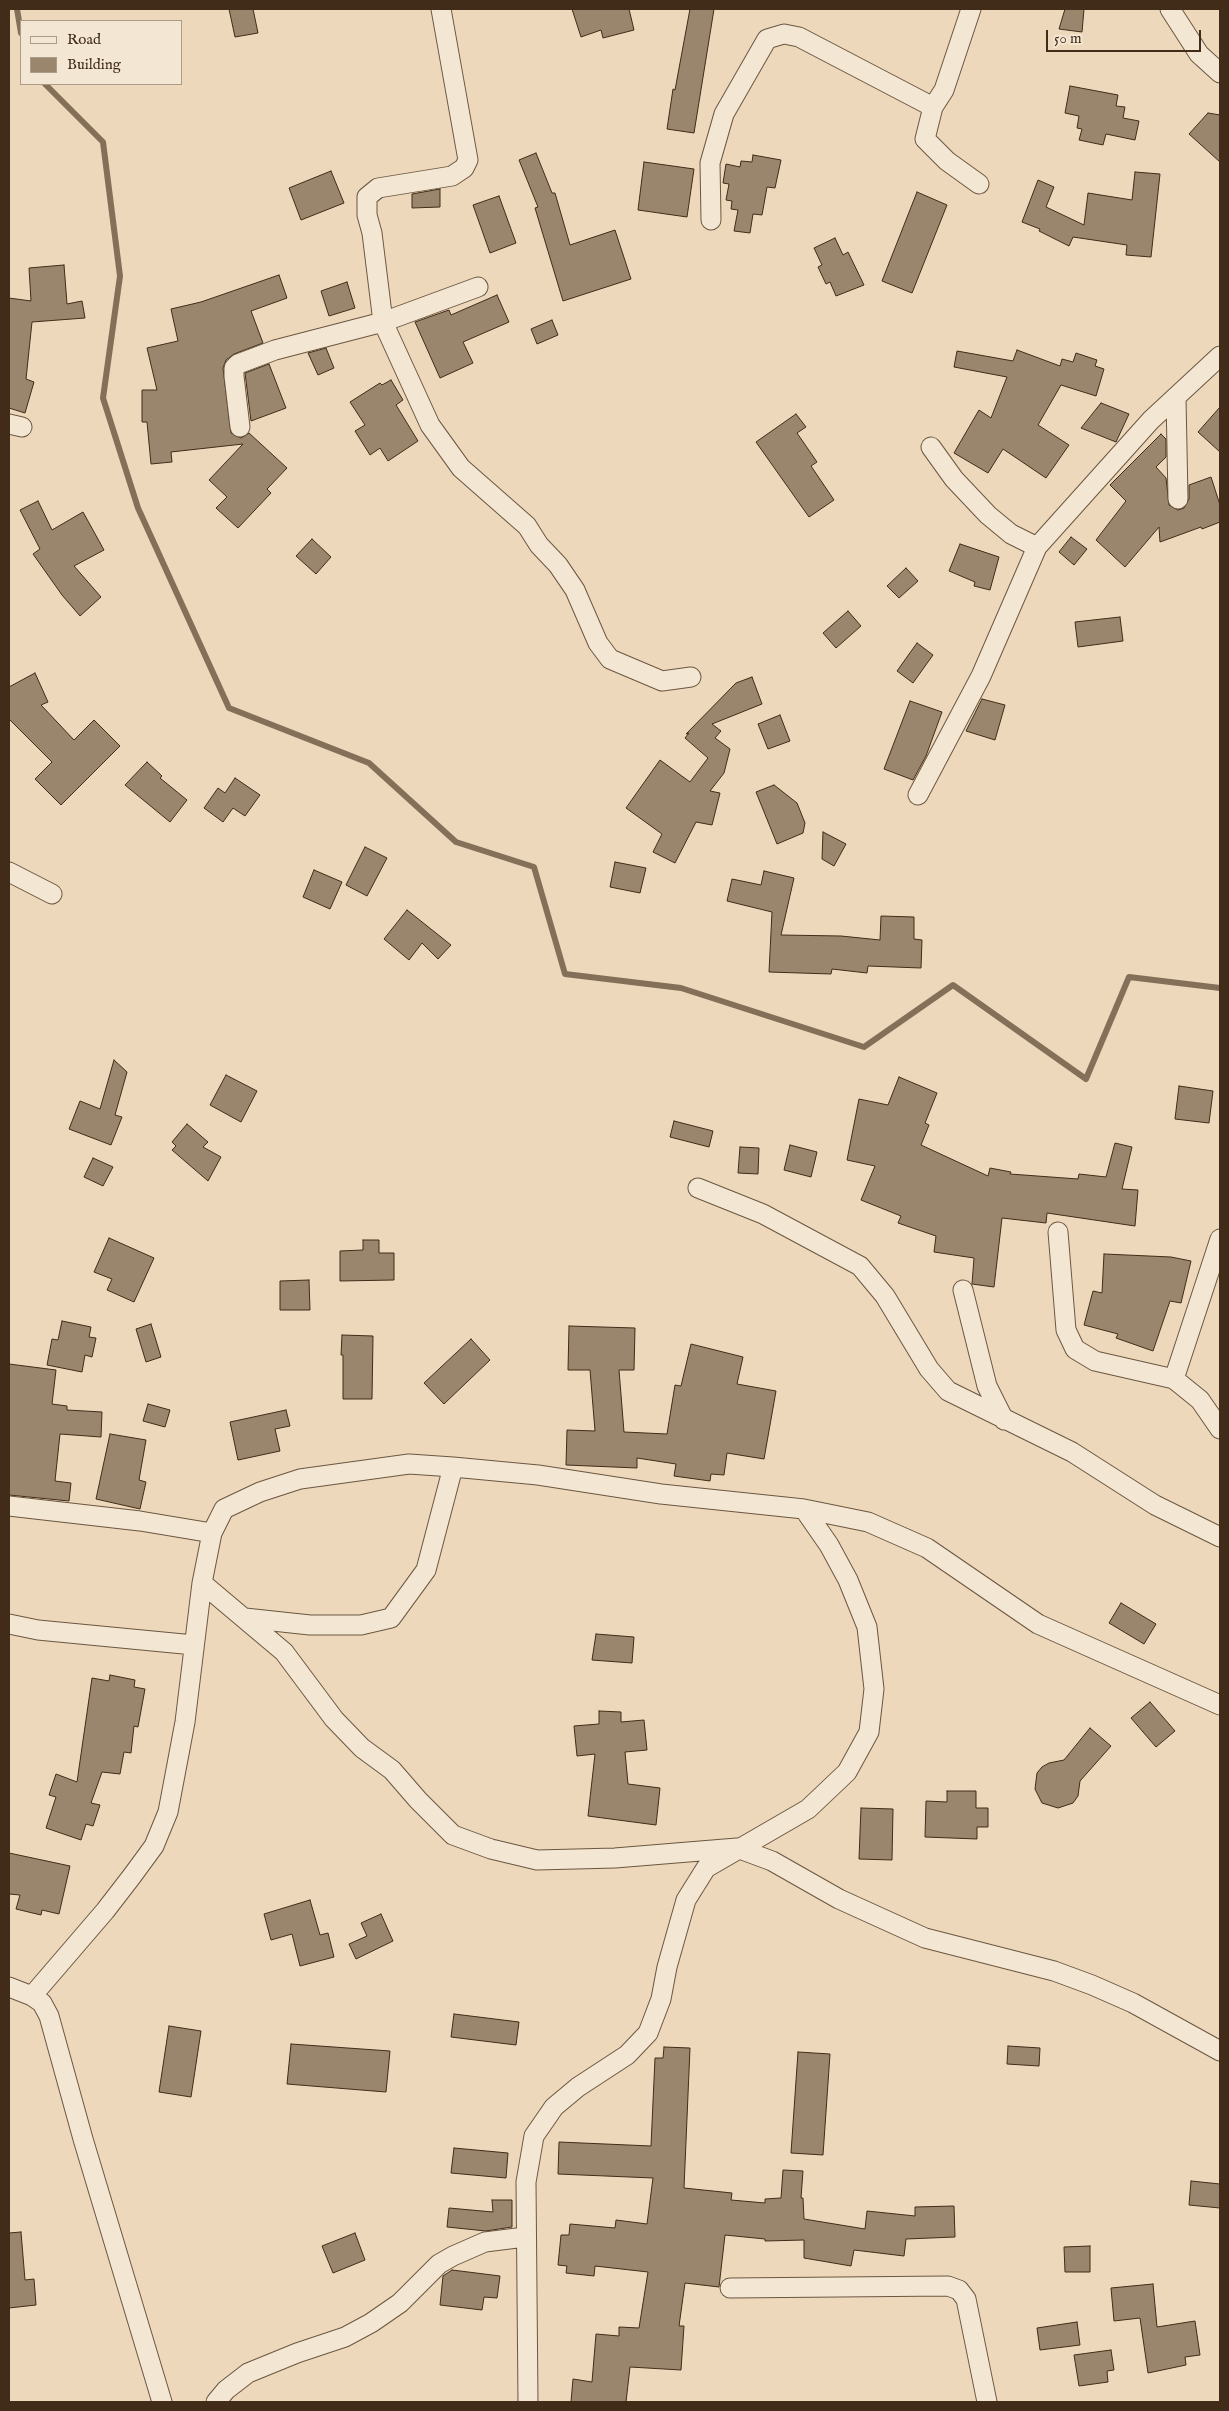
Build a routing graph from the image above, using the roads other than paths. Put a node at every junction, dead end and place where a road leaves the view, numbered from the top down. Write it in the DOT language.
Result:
graph roads {
  1 [pos="442,9"];
  2 [pos="971,9"];
  3 [pos="1170,9"];
  4 [pos="1220,73"];
  5 [pos="933,107"];
  6 [pos="979,184"];
  7 [pos="711,220"];
  8 [pos="478,287"];
  9 [pos="383,322"];
  10 [pos="1220,356"];
  11 [pos="1176,398"];
  12 [pos="240,427"];
  13 [pos="931,447"];
  14 [pos="1178,499"];
  15 [pos="1037,547"];
  16 [pos="691,677"];
  17 [pos="918,796"];
  18 [pos="9,872"];
  19 [pos="52,894"];
  20 [pos="698,1188"];
  21 [pos="1058,1232"];
  22 [pos="1220,1239"];
  23 [pos="963,1290"];
  24 [pos="1174,1379"];
  25 [pos="1004,1420"];
  26 [pos="1220,1428"];
  27 [pos="454,1467"];
  28 [pos="9,1506"];
  29 [pos="804,1509"];
  30 [pos="212,1533"];
  31 [pos="1220,1537"];
  32 [pos="202,1583"];
  33 [pos="245,1618"];
  34 [pos="9,1624"];
  35 [pos="194,1645"];
  36 [pos="1220,1705"];
  37 [pos="737,1848"];
  38 [pos="9,1987"];
  39 [pos="32,1996"];
  40 [pos="1220,2051"];
  41 [pos="526,2237"];
  42 [pos="730,2288"];
  43 [pos="162,2402"];
  44 [pos="216,2402"];
  45 [pos="528,2402"];
  46 [pos="987,2402"];
  1 -- 9 [label="street"];
  2 -- 5 [label="street"];
  3 -- 4 [label="street"];
  5 -- 6 [label="street"];
  5 -- 7 [label="street"];
  8 -- 9 [label="street"];
  9 -- 12 [label="street"];
  9 -- 16 [label="street"];
  10 -- 11 [label="street"];
  11 -- 14 [label="street"];
  11 -- 15 [label="street"];
  13 -- 15 [label="street"];
  15 -- 17 [label="street"];
  18 -- 19 [label="street"];
  20 -- 25 [label="street"];
  21 -- 24 [label="street"];
  22 -- 24 [label="street"];
  23 -- 25 [label="street"];
  24 -- 26 [label="street"];
  25 -- 31 [label="street"];
  27 -- 29 [label="street"];
  27 -- 30 [label="street"];
  27 -- 33 [label="street"];
  28 -- 30 [label="street"];
  29 -- 36 [label="street"];
  29 -- 37 [label="street"];
  30 -- 32 [label="street"];
  32 -- 33 [label="street"];
  32 -- 35 [label="street"];
  33 -- 37 [label="street"];
  34 -- 35 [label="street"];
  35 -- 39 [label="street"];
  37 -- 40 [label="street"];
  37 -- 41 [label="street"];
  38 -- 39 [label="street"];
  39 -- 43 [label="street"];
  41 -- 44 [label="street"];
  41 -- 45 [label="street"];
  42 -- 46 [label="street"];
}
